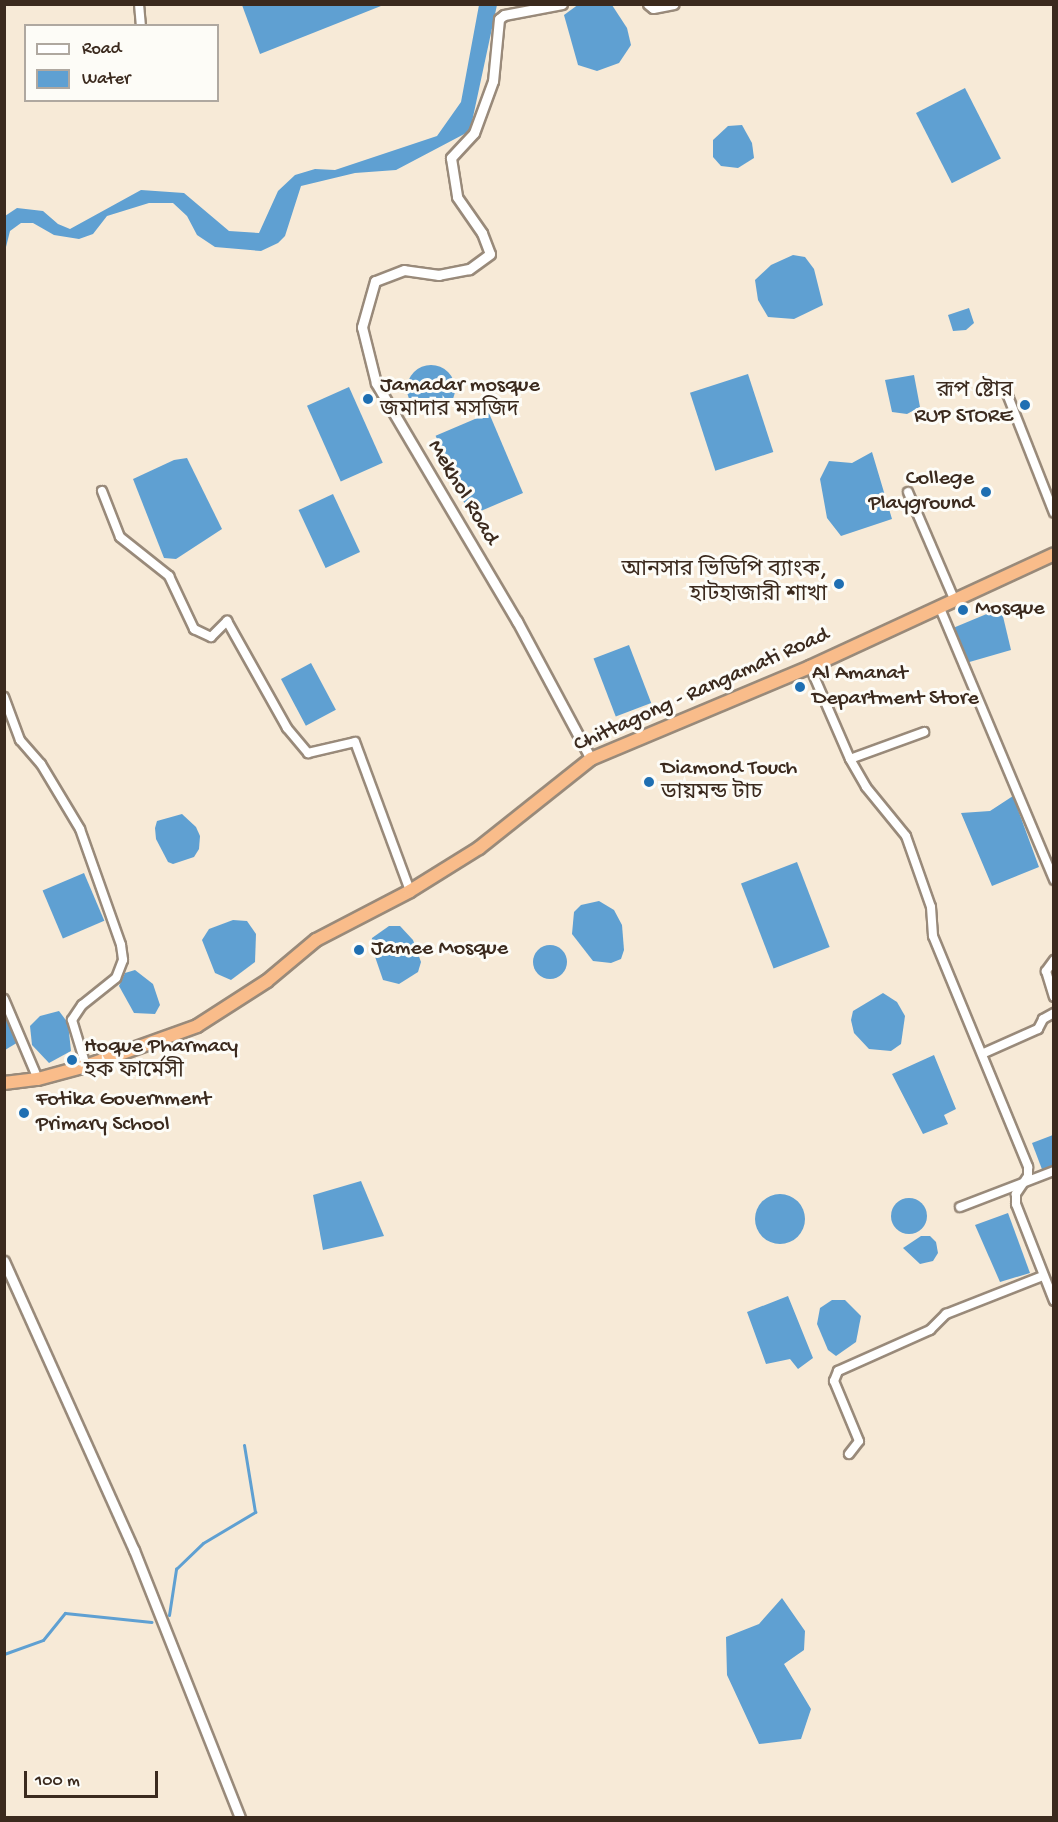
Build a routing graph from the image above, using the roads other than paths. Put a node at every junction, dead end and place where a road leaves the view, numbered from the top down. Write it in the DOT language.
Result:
graph roads {
  1 [pos="139,4"];
  2 [pos="562,4"];
  3 [pos="648,4"];
  4 [pos="674,4"];
  5 [pos="141,24"];
  6 [pos="1004,386"];
  7 [pos="102,491"];
  8 [pos="908,492"];
  9 [pos="1053,513"];
  10 [pos="1053,554"];
  11 [pos="954,599"];
  12 [pos="939,606"];
  13 [pos="810,667"];
  14 [pos="4,697"];
  15 [pos="924,732"];
  16 [pos="591,759"];
  17 [pos="850,759"];
  18 [pos="1053,879"];
  19 [pos="410,891"];
  20 [pos="1053,960"];
  21 [pos="1053,997"];
  22 [pos="4,999"];
  23 [pos="1053,1013"];
  24 [pos="984,1053"];
  25 [pos="86,1066"];
  26 [pos="38,1079"];
  27 [pos="4,1083"];
  28 [pos="1053,1171"];
  29 [pos="1026,1182"];
  30 [pos="960,1207"];
  31 [pos="4,1261"];
  32 [pos="1043,1276"];
  33 [pos="1053,1301"];
  34 [pos="849,1454"];
  35 [pos="240,1818"];
  1 -- 5 [label="street"];
  2 -- 16 [label="street, Mekhol Road"];
  3 -- 4 [label="street"];
  6 -- 9 [label="street"];
  7 -- 19 [label="street"];
  8 -- 11 [label="street"];
  10 -- 11 [label="highway, Chittagong - Rangamati Road"];
  11 -- 12 [label="highway, Chittagong - Rangamati Road"];
  12 -- 13 [label="highway, Chittagong - Rangamati Road"];
  12 -- 18 [label="street"];
  13 -- 16 [label="highway, Chittagong - Rangamati Road"];
  13 -- 17 [label="street"];
  14 -- 25 [label="street"];
  15 -- 17 [label="street"];
  16 -- 19 [label="highway, Chittagong - Rangamati Road"];
  17 -- 24 [label="street"];
  19 -- 25 [label="highway, Chittagong - Rangamati Road"];
  20 -- 21 [label="street"];
  22 -- 26 [label="street"];
  23 -- 24 [label="street"];
  24 -- 29 [label="street"];
  25 -- 26 [label="highway, Chittagong - Rangamati Road"];
  26 -- 27 [label="highway, Chittagong - Rangamati Road"];
  28 -- 29 [label="street"];
  29 -- 30 [label="street"];
  29 -- 32 [label="street"];
  31 -- 35 [label="street"];
  32 -- 33 [label="street"];
  32 -- 34 [label="street"];
}
